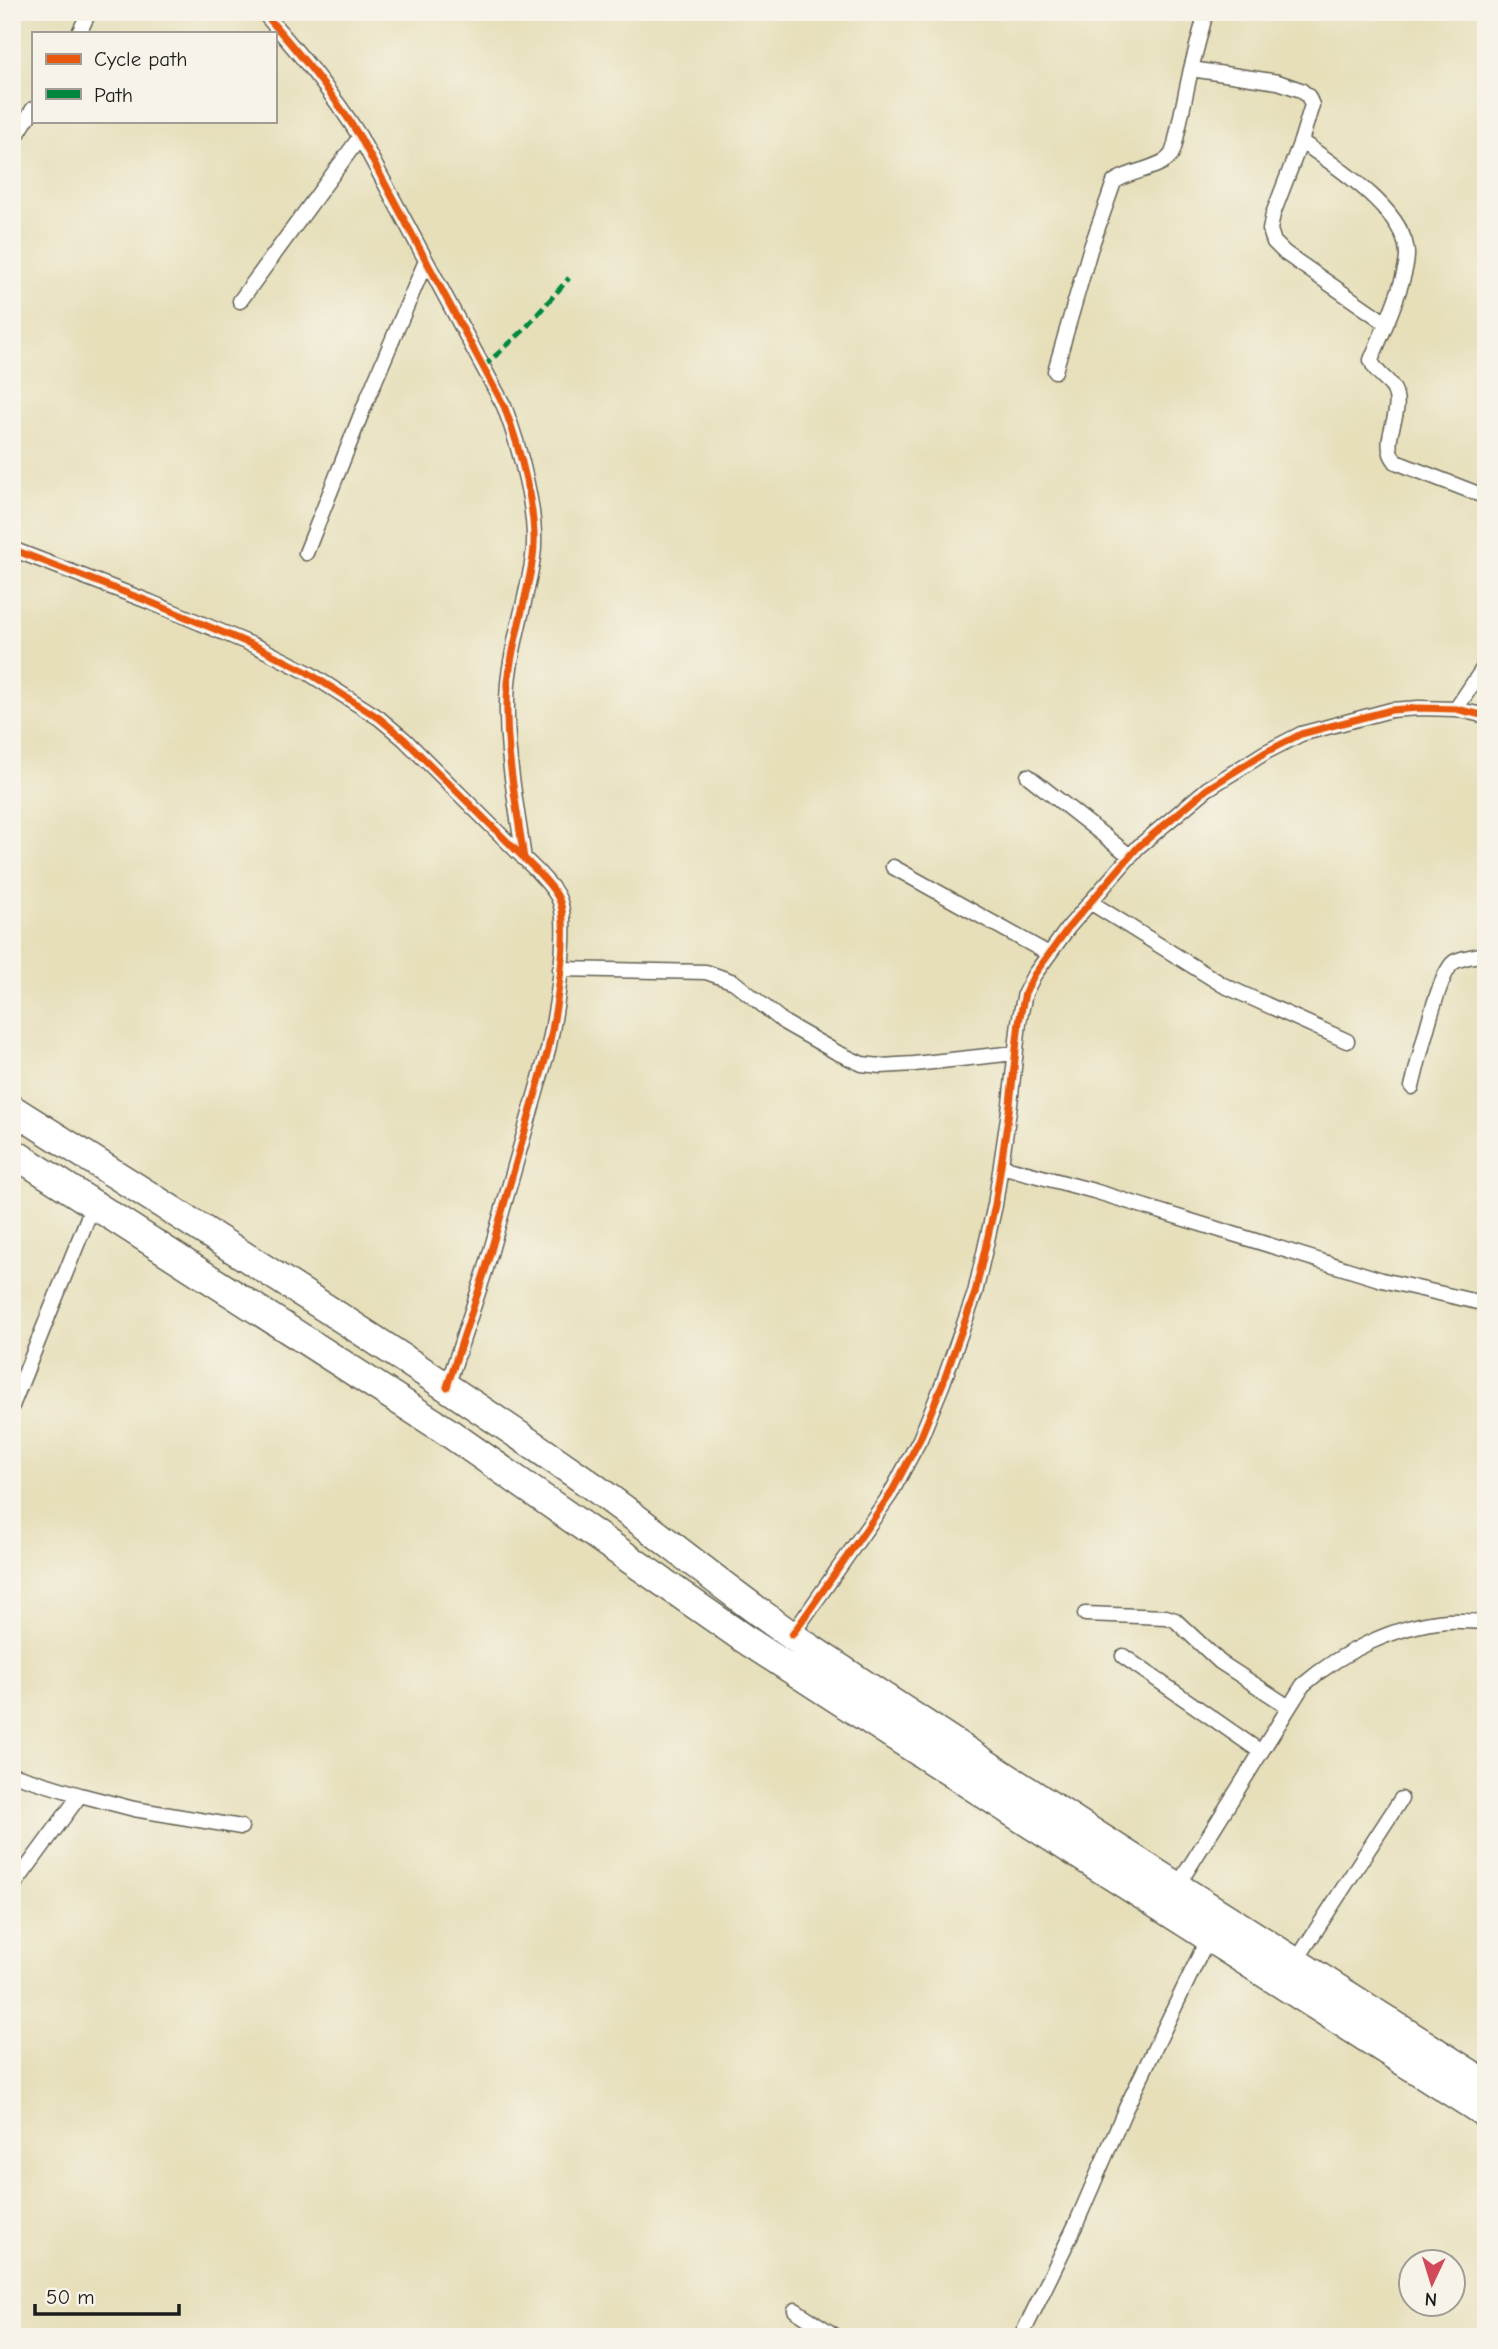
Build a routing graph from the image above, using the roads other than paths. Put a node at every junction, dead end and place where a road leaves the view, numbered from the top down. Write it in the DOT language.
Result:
graph roads {
  1 [pos="89,12"];
  2 [pos="263,12"];
  3 [pos="1206,12"];
  4 [pos="79,32"];
  5 [pos="1191,69"];
  6 [pos="32,111"];
  7 [pos="359,137"];
  8 [pos="1301,141"];
  9 [pos="12,143"];
  10 [pos="425,263"];
  11 [pos="240,301"];
  12 [pos="1386,323"];
  13 [pos="1055,371"];
  14 [pos="1486,497"];
  15 [pos="12,549"];
  16 [pos="306,553"];
  17 [pos="1486,664"];
  18 [pos="1456,709"];
  19 [pos="1486,716"];
  20 [pos="1028,776"];
  21 [pos="1130,856"];
  22 [pos="524,859"];
  23 [pos="893,867"];
  24 [pos="1090,902"];
  25 [pos="1049,954"];
  26 [pos="1486,954"];
  27 [pos="560,969"];
  28 [pos="1347,1041"];
  29 [pos="1015,1053"];
  30 [pos="1412,1087"];
  31 [pos="12,1109"];
  32 [pos="12,1152"];
  33 [pos="1001,1166"];
  34 [pos="93,1205"];
  35 [pos="1486,1304"];
  36 [pos="456,1393"];
  37 [pos="12,1406"];
  38 [pos="445,1430"];
  39 [pos="1085,1614"];
  40 [pos="1486,1622"];
  41 [pos="792,1635"];
  42 [pos="1123,1656"];
  43 [pos="1289,1707"];
  44 [pos="1261,1752"];
  45 [pos="12,1774"];
  46 [pos="80,1795"];
  47 [pos="1401,1800"];
  48 [pos="241,1827"];
  49 [pos="1178,1885"];
  50 [pos="12,1888"];
  51 [pos="1208,1938"];
  52 [pos="1296,1961"];
  53 [pos="1486,2084"];
  54 [pos="1486,2114"];
  55 [pos="794,2310"];
  56 [pos="837,2337"];
  57 [pos="1021,2337"];
  1 -- 4 [label="street"];
  2 -- 7 [label="street"];
  3 -- 5 [label="street"];
  5 -- 8 [label="street"];
  5 -- 13 [label="street"];
  6 -- 9 [label="street"];
  7 -- 10 [label="street"];
  7 -- 11 [label="street"];
  8 -- 12 [label="street"];
  8 -- 12 [label="street"];
  10 -- 16 [label="street"];
  10 -- 22 [label="street"];
  12 -- 14 [label="street"];
  15 -- 22 [label="street"];
  17 -- 18 [label="street"];
  18 -- 19 [label="street"];
  18 -- 21 [label="street"];
  20 -- 21 [label="street"];
  21 -- 24 [label="street"];
  22 -- 27 [label="street"];
  23 -- 25 [label="street"];
  24 -- 25 [label="street"];
  24 -- 28 [label="street"];
  25 -- 29 [label="street"];
  26 -- 30 [label="street"];
  27 -- 29 [label="street"];
  27 -- 36 [label="street"];
  29 -- 33 [label="street"];
  31 -- 36 [label="highway"];
  32 -- 34 [label="highway"];
  33 -- 35 [label="street"];
  33 -- 41 [label="street"];
  34 -- 37 [label="street"];
  34 -- 38 [label="highway"];
  36 -- 38 [label="highway"];
  36 -- 41 [label="highway"];
  38 -- 51 [label="highway"];
  39 -- 43 [label="street"];
  40 -- 43 [label="street"];
  41 -- 49 [label="highway"];
  42 -- 44 [label="street"];
  43 -- 44 [label="street"];
  44 -- 49 [label="street"];
  45 -- 46 [label="street"];
  46 -- 48 [label="street"];
  46 -- 50 [label="street"];
  47 -- 52 [label="street"];
  49 -- 52 [label="highway"];
  51 -- 54 [label="highway"];
  51 -- 57 [label="street"];
  52 -- 53 [label="highway"];
  55 -- 56 [label="street"];
}
